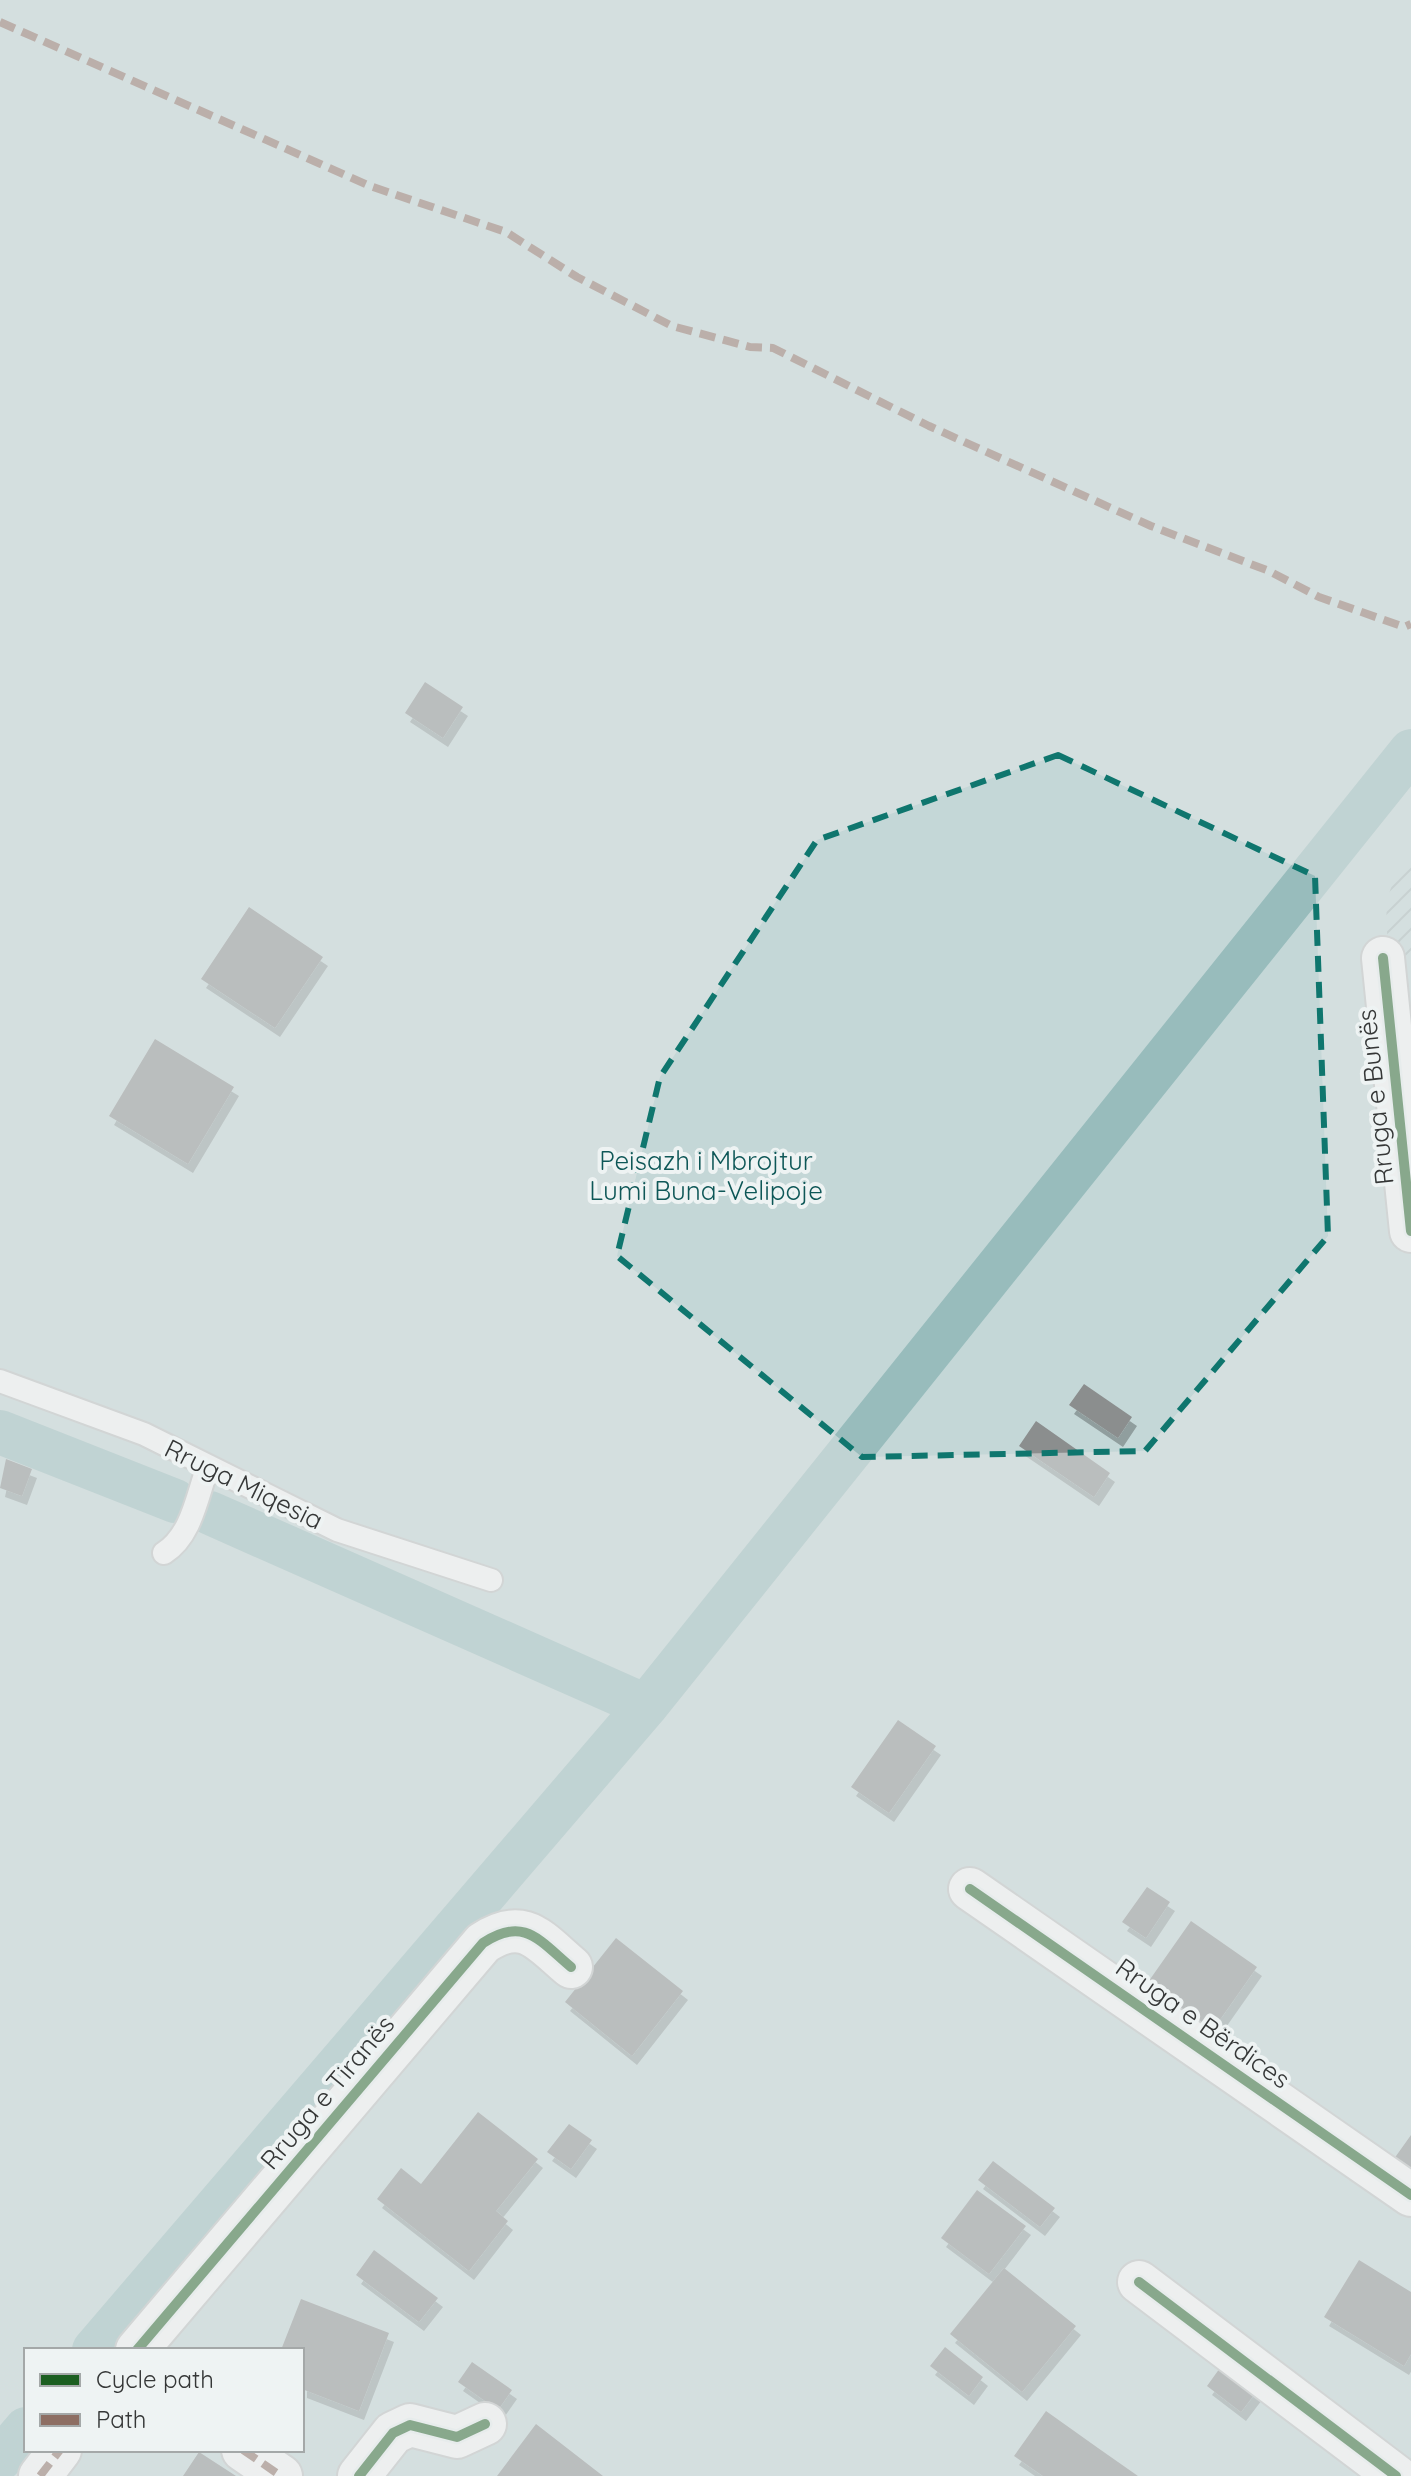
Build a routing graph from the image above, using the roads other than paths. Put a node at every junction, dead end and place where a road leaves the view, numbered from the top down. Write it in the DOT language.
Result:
graph roads {
  1 [pos="1383,958"];
  2 [pos="1411,1231"];
  3 [pos="0,1381"];
  4 [pos="208,1466"];
  5 [pos="164,1553"];
  6 [pos="491,1580"];
  7 [pos="970,1889"];
  8 [pos="571,1967"];
  9 [pos="1411,2195"];
  10 [pos="1139,2282"];
  11 [pos="139,2348"];
  12 [pos="485,2424"];
  13 [pos="58,2452"];
  14 [pos="246,2452"];
  15 [pos="40,2476"];
  16 [pos="281,2476"];
  17 [pos="359,2476"];
  18 [pos="1396,2476"];
  1 -- 2 [label="street, Rruga e Bunës"];
  3 -- 4 [label="lane, Rruga Miqesia"];
  4 -- 5 [label="lane"];
  4 -- 6 [label="lane, Rruga Miqesia"];
  7 -- 9 [label="street, Rruga e Bërdices"];
  8 -- 11 [label="street, Rruga e Tiranës"];
  10 -- 18 [label="street"];
  12 -- 17 [label="street"];
  13 -- 15 [label="street"];
  14 -- 16 [label="street"];
}
